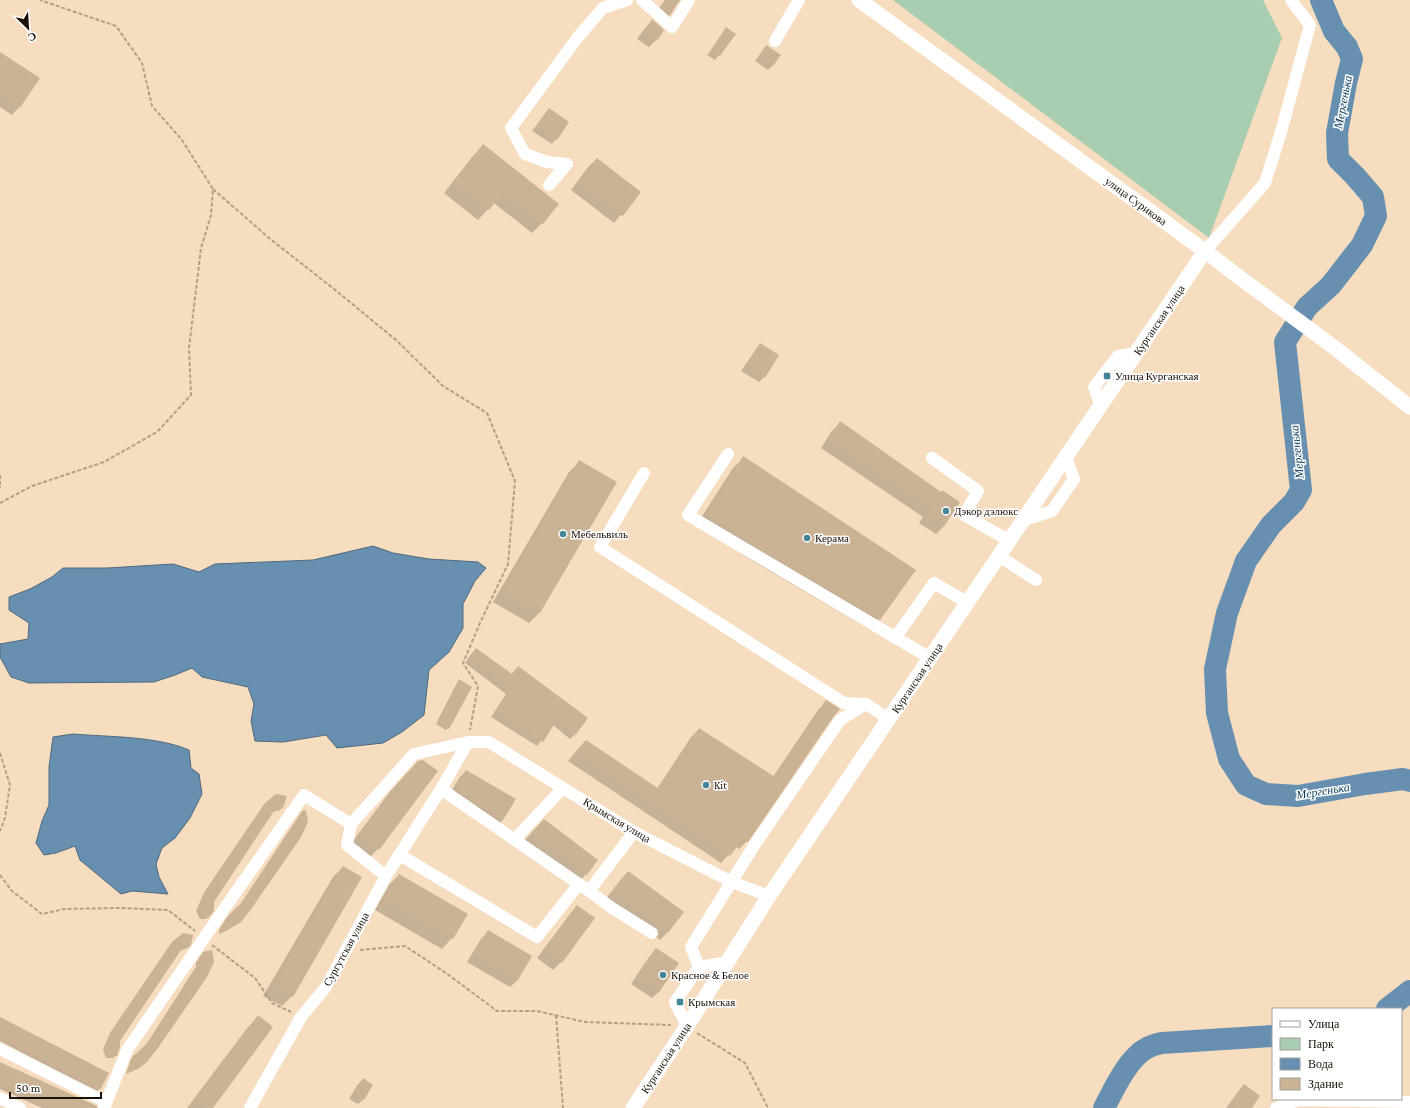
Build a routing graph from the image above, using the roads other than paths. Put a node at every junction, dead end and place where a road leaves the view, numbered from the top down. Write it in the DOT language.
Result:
graph roads {
  1 [pos="627,0"];
  2 [pos="642,0"];
  3 [pos="689,0"];
  4 [pos="799,0"];
  5 [pos="1291,0"];
  6 [pos="866,2"];
  7 [pos="775,40"];
  8 [pos="549,185"];
  9 [pos="1205,251"];
  10 [pos="1410,407"];
  11 [pos="728,454"];
  12 [pos="932,458"];
  13 [pos="644,473"];
  14 [pos="1010,541"];
  15 [pos="999,556"];
  16 [pos="1036,580"];
  17 [pos="968,603"];
  18 [pos="895,638"];
  19 [pos="930,658"];
  20 [pos="866,704"];
  21 [pos="889,719"];
  22 [pos="468,742"];
  23 [pos="563,788"];
  24 [pos="441,789"];
  25 [pos="351,824"];
  26 [pos="634,832"];
  27 [pos="514,840"];
  28 [pos="400,855"];
  29 [pos="386,876"];
  30 [pos="732,882"];
  31 [pos="584,888"];
  32 [pos="769,896"];
  33 [pos="652,933"];
  34 [pos="728,962"];
  35 [pos="699,967"];
  36 [pos="687,1026"];
  37 [pos="0,1049"];
  38 [pos="0,1098"];
  39 [pos="1410,1102"];
  40 [pos="105,1105"];
  41 [pos="20,1108"];
  42 [pos="250,1108"];
  43 [pos="633,1108"];
  44 [pos="1276,1108"];
  1 -- 8 [label="street"];
  2 -- 3 [label="street"];
  4 -- 7 [label="street"];
  5 -- 9 [label="street"];
  6 -- 9 [label="main road, улица Сурикова"];
  9 -- 10 [label="main road, улица Сурикова"];
  9 -- 14 [label="main road, Курганская улица"];
  11 -- 18 [label="street"];
  12 -- 14 [label="street"];
  13 -- 20 [label="street"];
  14 -- 15 [label="main road, Курганская улица"];
  15 -- 16 [label="street"];
  15 -- 17 [label="main road, Курганская улица"];
  17 -- 18 [label="street"];
  17 -- 19 [label="main road, Курганская улица"];
  18 -- 19 [label="street"];
  19 -- 21 [label="main road, Курганская улица"];
  20 -- 21 [label="street"];
  20 -- 30 [label="street"];
  21 -- 32 [label="main road, Курганская улица"];
  22 -- 23 [label="street, Крымская улица"];
  22 -- 24 [label="street, Сургутская улица"];
  22 -- 25 [label="street, Крымская улица"];
  23 -- 26 [label="street, Крымская улица"];
  23 -- 27 [label="street"];
  24 -- 27 [label="street"];
  24 -- 28 [label="street, Сургутская улица"];
  25 -- 29 [label="street"];
  25 -- 40 [label="street"];
  26 -- 30 [label="street, Крымская улица"];
  26 -- 31 [label="street"];
  27 -- 31 [label="street"];
  28 -- 29 [label="street, Сургутская улица"];
  28 -- 31 [label="street"];
  29 -- 42 [label="street, Сургутская улица"];
  30 -- 32 [label="street, Крымская улица"];
  30 -- 35 [label="street"];
  31 -- 33 [label="street"];
  32 -- 34 [label="main road, Курганская улица"];
  34 -- 35 [label="street"];
  34 -- 36 [label="main road, Курганская улица"];
  35 -- 36 [label="street"];
  36 -- 43 [label="main road, Курганская улица"];
  37 -- 40 [label="street"];
  38 -- 41 [label="street"];
  39 -- 44 [label="street"];
}
